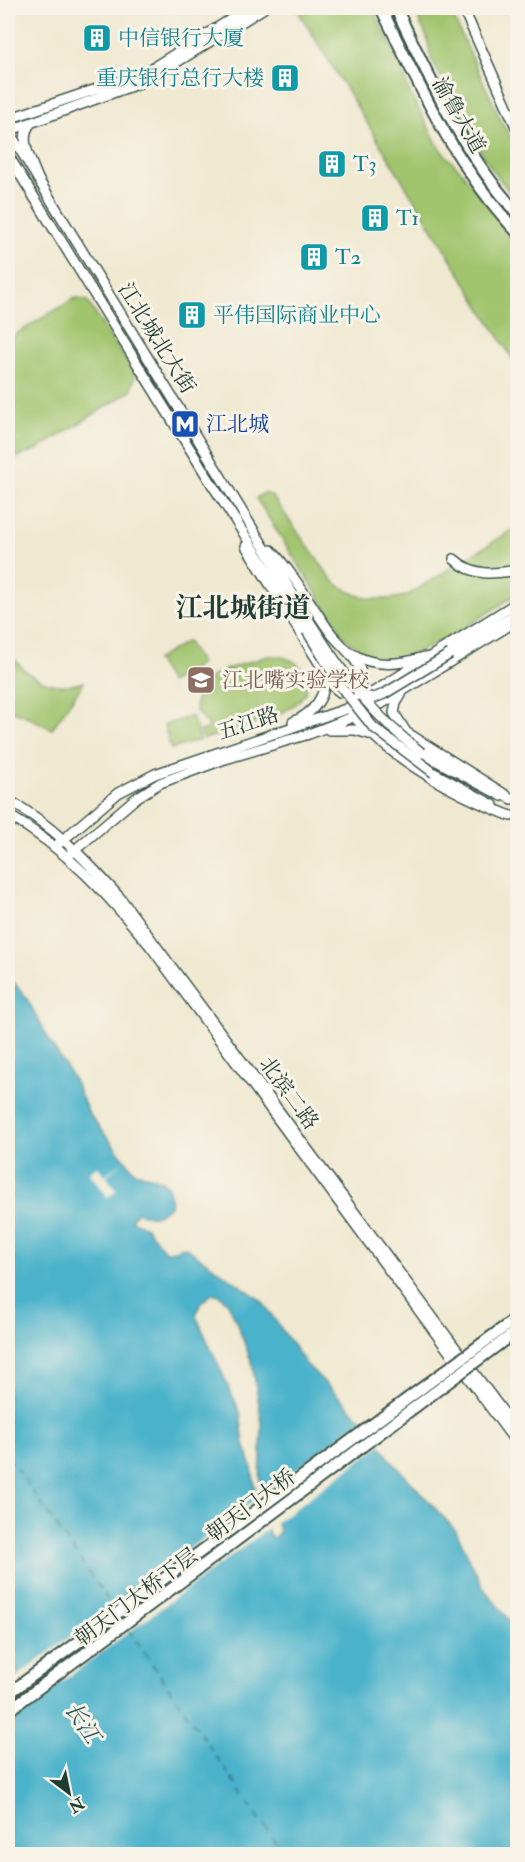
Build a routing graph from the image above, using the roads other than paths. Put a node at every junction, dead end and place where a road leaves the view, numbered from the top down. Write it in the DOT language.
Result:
graph roads {
  1 [pos="249,8"];
  2 [pos="264,8"];
  3 [pos="380,8"];
  4 [pos="396,8"];
  5 [pos="464,8"];
  6 [pos="8,119"];
  7 [pos="32,122"];
  8 [pos="8,130"];
  9 [pos="518,131"];
  10 [pos="8,155"];
  11 [pos="38,179"];
  12 [pos="518,212"];
  13 [pos="518,234"];
  14 [pos="213,486"];
  15 [pos="258,537"];
  16 [pos="454,559"];
  17 [pos="518,570"];
  18 [pos="518,602"];
  19 [pos="518,612"];
  20 [pos="518,620"];
  21 [pos="310,629"];
  22 [pos="344,648"];
  23 [pos="448,651"];
  24 [pos="318,662"];
  25 [pos="342,688"];
  26 [pos="406,690"];
  27 [pos="360,701"];
  28 [pos="346,709"];
  29 [pos="373,710"];
  30 [pos="354,717"];
  31 [pos="406,732"];
  32 [pos="309,734"];
  33 [pos="370,734"];
  34 [pos="219,752"];
  35 [pos="8,800"];
  36 [pos="515,801"];
  37 [pos="8,815"];
  38 [pos="514,818"];
  39 [pos="86,820"];
  40 [pos="95,832"];
  41 [pos="63,839"];
  42 [pos="55,847"];
  43 [pos="75,850"];
  44 [pos="67,857"];
  45 [pos="518,1315"];
  46 [pos="515,1333"];
  47 [pos="518,1432"];
  48 [pos="518,1445"];
  49 [pos="8,1692"];
  50 [pos="8,1711"];
  51 [pos="8,1716"];
  1 -- 6 [label="main road"];
  2 -- 7 [label="main road"];
  3 -- 13 [label="highway, 渝鲁大道"];
  4 -- 12 [label="highway, 渝鲁大道"];
  5 -- 9 [label="main road"];
  7 -- 8 [label="main road"];
  7 -- 11 [label="main road"];
  8 -- 11 [label="main road, 江北城北大街"];
  10 -- 14 [label="main road, 江北城北大街"];
  11 -- 15 [label="main road, 江北城北大街"];
  14 -- 21 [label="main road, 江北城北大街"];
  14 -- 24 [label="main road"];
  15 -- 21 [label="main road, 江北城北大街"];
  15 -- 22 [label="main road"];
  16 -- 17 [label="main road"];
  18 -- 23 [label="main road, 五江路"];
  19 -- 23 [label="main road"];
  20 -- 26 [label="main road, 五江路"];
  21 -- 25 [label="main road, bridge"];
  21 -- 36 [label="main road, bridge"];
  22 -- 23 [label="main road"];
  22 -- 24 [label="main road"];
  23 -- 25 [label="main road, bridge"];
  23 -- 27 [label="main road, 五江路"];
  24 -- 34 [label="main road"];
  25 -- 38 [label="main road, bridge"];
  26 -- 29 [label="main road, 五江路"];
  26 -- 31 [label="main road"];
  27 -- 28 [label="main road, 五江路"];
  27 -- 29 [label="main road"];
  28 -- 30 [label="main road"];
  28 -- 34 [label="main road, 五江路"];
  29 -- 30 [label="main road, 五江路"];
  29 -- 31 [label="main road"];
  30 -- 32 [label="main road, 五江路"];
  30 -- 33 [label="main road"];
  31 -- 36 [label="main road"];
  32 -- 33 [label="main road"];
  32 -- 40 [label="main road, 五江路"];
  33 -- 38 [label="main road"];
  34 -- 39 [label="main road, 五江路"];
  35 -- 41 [label="main road, 北滨二路"];
  37 -- 42 [label="main road, 北滨二路"];
  39 -- 40 [label="main road"];
  39 -- 41 [label="main road, 五江路"];
  40 -- 43 [label="main road, 五江路"];
  41 -- 42 [label="main road, 五江路"];
  41 -- 43 [label="main road, 北滨二路"];
  42 -- 44 [label="main road, 北滨二路"];
  43 -- 44 [label="main road, 五江路"];
  43 -- 47 [label="main road, 北滨二路"];
  44 -- 48 [label="main road, 北滨二路"];
  45 -- 49 [label="highway, 朝天门大桥, bridge"];
  46 -- 50 [label="highway, 朝天门大桥, bridge"];
  46 -- 51 [label="main road, 朝天门大桥下层, bridge"];
}
